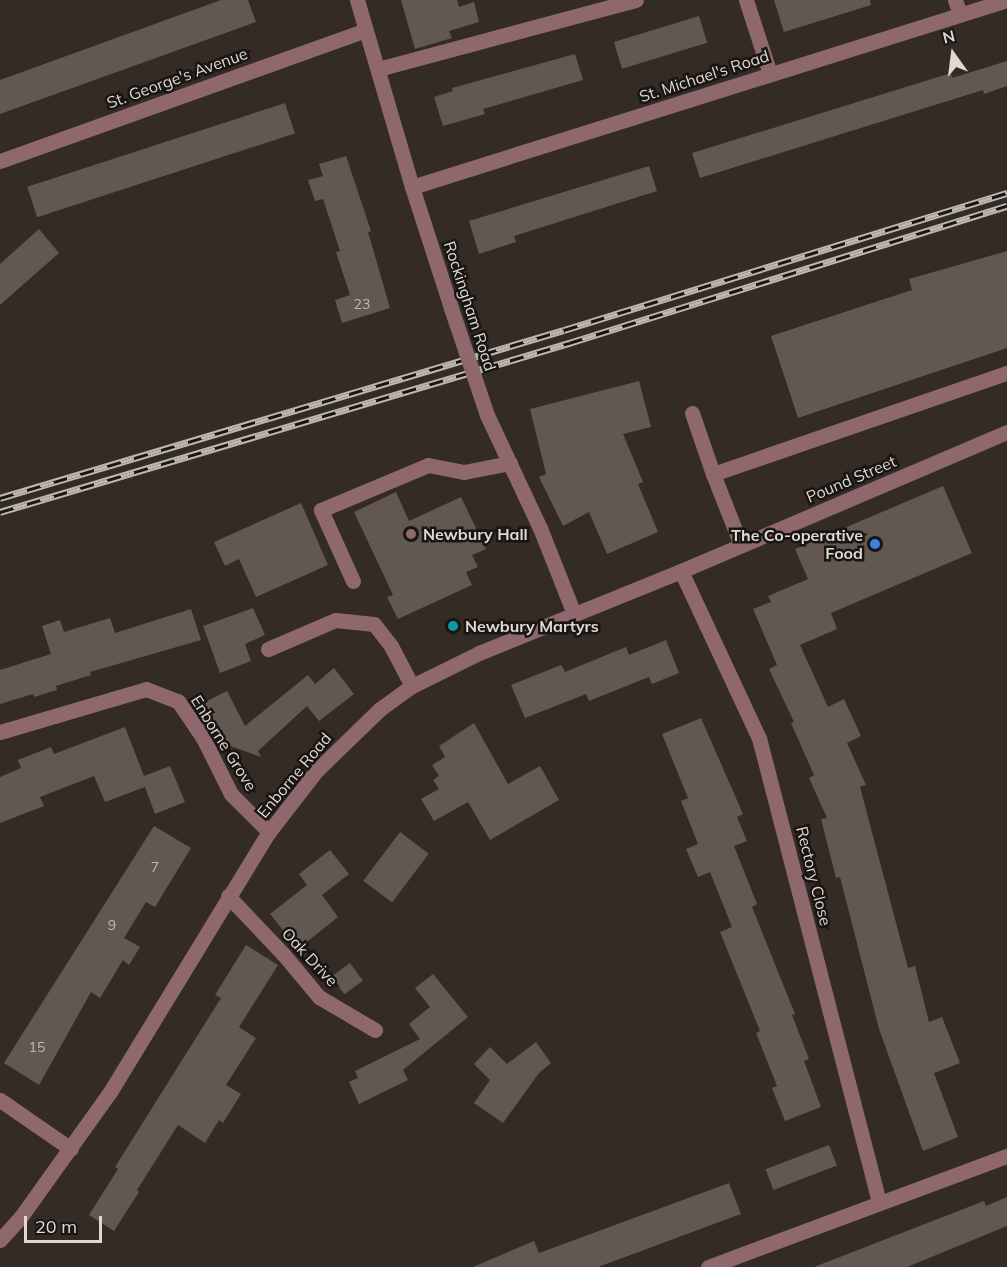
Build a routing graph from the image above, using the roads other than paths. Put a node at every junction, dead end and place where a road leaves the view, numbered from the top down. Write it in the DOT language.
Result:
graph roads {
  1 [pos="357,0"];
  2 [pos="636,0"];
  3 [pos="746,0"];
  4 [pos="1007,0"];
  5 [pos="958,7"];
  6 [pos="366,30"];
  7 [pos="378,69"];
  8 [pos="770,74"];
  9 [pos="0,161"];
  10 [pos="412,187"];
  11 [pos="1007,374"];
  12 [pos="692,413"];
  13 [pos="1007,432"];
  14 [pos="510,462"];
  15 [pos="713,474"];
  16 [pos="741,545"];
  17 [pos="709,559"];
  18 [pos="681,571"];
  19 [pos="353,581"];
  20 [pos="574,614"];
  21 [pos="268,649"];
  22 [pos="412,686"];
  23 [pos="0,732"];
  24 [pos="269,832"];
  25 [pos="228,896"];
  26 [pos="375,1030"];
  27 [pos="0,1100"];
  28 [pos="71,1149"];
  29 [pos="1007,1156"];
  30 [pos="879,1203"];
  31 [pos="0,1240"];
  32 [pos="708,1267"];
  1 -- 6 [label="street, Rockingham Road"];
  2 -- 7 [label="street"];
  3 -- 8 [label="street"];
  4 -- 5 [label="street, St. Michael's Road"];
  5 -- 8 [label="street, St. Michael's Road"];
  6 -- 7 [label="street, Rockingham Road"];
  6 -- 9 [label="street, St. George's Avenue"];
  7 -- 10 [label="street, Rockingham Road"];
  8 -- 10 [label="street, St. Michael's Road"];
  10 -- 14 [label="street, Rockingham Road, bridge"];
  11 -- 15 [label="street"];
  12 -- 15 [label="street"];
  13 -- 16 [label="street, Pound Street"];
  14 -- 19 [label="street"];
  14 -- 20 [label="street, Rockingham Road"];
  15 -- 16 [label="street"];
  16 -- 17 [label="street, Pound Street"];
  17 -- 18 [label="street, Enborne Road"];
  18 -- 20 [label="street, Enborne Road"];
  18 -- 30 [label="street, Rectory Close"];
  20 -- 22 [label="street, Enborne Road"];
  21 -- 22 [label="street"];
  22 -- 24 [label="street, Enborne Road"];
  23 -- 24 [label="street, Enborne Grove"];
  24 -- 25 [label="street, Enborne Road"];
  25 -- 26 [label="street, Oak Drive"];
  25 -- 28 [label="street, Enborne Road"];
  27 -- 28 [label="street"];
  28 -- 31 [label="street, Enborne Road"];
  29 -- 30 [label="street"];
  30 -- 32 [label="street"];
}
